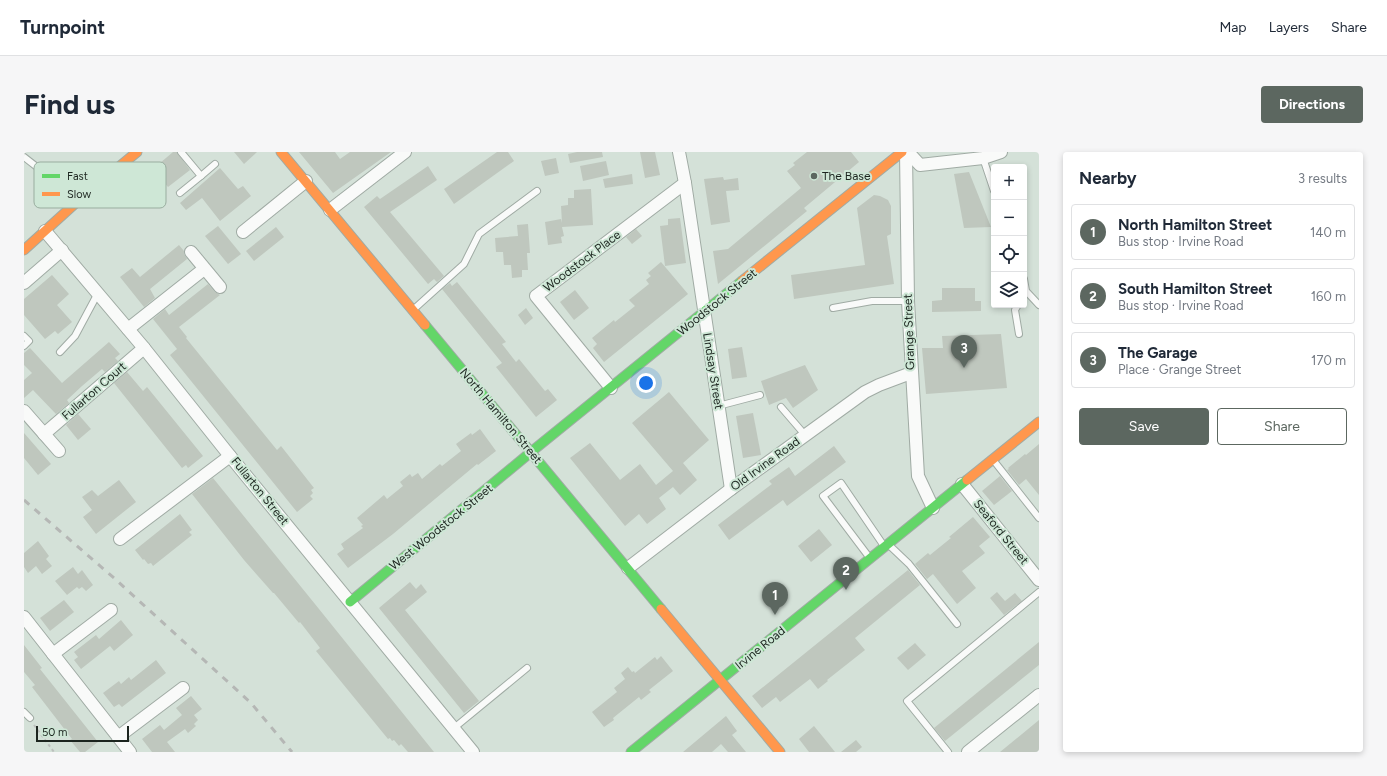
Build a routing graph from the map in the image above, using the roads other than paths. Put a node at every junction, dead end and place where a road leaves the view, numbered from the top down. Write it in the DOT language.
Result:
graph roads {
  1 [pos="137,152"];
  2 [pos="181,152"];
  3 [pos="281,152"];
  4 [pos="405,152"];
  5 [pos="679,152"];
  6 [pos="902,152"];
  7 [pos="907,152"];
  8 [pos="1001,152"];
  9 [pos="24,156"];
  10 [pos="983,158"];
  11 [pos="125,162"];
  12 [pos="34,164"];
  13 [pos="215,164"];
  14 [pos="201,176"];
  15 [pos="306,181"];
  16 [pos="991,182"];
  17 [pos="685,183"];
  18 [pos="537,191"];
  19 [pos="180,193"];
  20 [pos="70,208"];
  21 [pos="330,210"];
  22 [pos="45,231"];
  23 [pos="243,232"];
  24 [pos="24,250"];
  25 [pos="62,250"];
  26 [pos="191,252"];
  27 [pos="204,269"];
  28 [pos="24,283"];
  29 [pos="220,287"];
  30 [pos="98,293"];
  31 [pos="1027,295"];
  32 [pos="908,301"];
  33 [pos="1039,306"];
  34 [pos="832,308"];
  35 [pos="1016,308"];
  36 [pos="413,310"];
  37 [pos="704,312"];
  38 [pos="128,329"];
  39 [pos="1019,334"];
  40 [pos="24,336"];
  41 [pos="24,346"];
  42 [pos="144,348"];
  43 [pos="60,352"];
  44 [pos="911,373"];
  45 [pos="611,388"];
  46 [pos="760,395"];
  47 [pos="718,406"];
  48 [pos="782,407"];
  49 [pos="24,412"];
  50 [pos="1039,422"];
  51 [pos="44,434"];
  52 [pos="805,435"];
  53 [pos="59,451"];
  54 [pos="532,452"];
  55 [pos="230,456"];
  56 [pos="993,460"];
  57 [pos="962,484"];
  58 [pos="731,489"];
  59 [pos="933,508"];
  60 [pos="1039,518"];
  61 [pos="120,539"];
  62 [pos="886,545"];
  63 [pos="870,558"];
  64 [pos="628,568"];
  65 [pos="1039,580"];
  66 [pos="1039,592"];
  67 [pos="350,602"];
  68 [pos="111,610"];
  69 [pos="24,617"];
  70 [pos="956,624"];
  71 [pos="53,654"];
  72 [pos="526,668"];
  73 [pos="721,680"];
  74 [pos="183,688"];
  75 [pos="1039,695"];
  76 [pos="24,712"];
  77 [pos="30,718"];
  78 [pos="454,728"];
  79 [pos="118,737"];
  80 [pos="646,747"];
  81 [pos="130,752"];
  82 [pos="473,752"];
  83 [pos="632,752"];
  84 [pos="780,752"];
  85 [pos="948,752"];
  86 [pos="968,752"];
  1 -- 11 [label="street"];
  2 -- 14 [label="lane"];
  3 -- 15 [label="street, North Hamilton Street"];
  4 -- 21 [label="street"];
  5 -- 17 [label="street, Lindsay Street"];
  6 -- 37 [label="street, Woodstock Street"];
  7 -- 10 [label="street"];
  7 -- 32 [label="street, Grange Street"];
  8 -- 10 [label="street"];
  9 -- 12 [label="lane"];
  10 -- 16 [label="lane"];
  13 -- 14 [label="lane"];
  14 -- 19 [label="lane"];
  15 -- 21 [label="street, North Hamilton Street"];
  15 -- 23 [label="street"];
  17 -- 37 [label="street, Lindsay Street"];
  17 -- 45 [label="street, Woodstock Place"];
  18 -- 36 [label="lane"];
  20 -- 22 [label="street"];
  21 -- 36 [label="street, North Hamilton Street"];
  22 -- 24 [label="street"];
  22 -- 25 [label="street, Fullarton Street"];
  25 -- 28 [label="street"];
  25 -- 30 [label="street, Fullarton Street"];
  26 -- 27 [label="street"];
  27 -- 29 [label="street"];
  27 -- 38 [label="street"];
  30 -- 38 [label="street, Fullarton Street"];
  30 -- 43 [label="lane"];
  31 -- 33 [label="lane"];
  32 -- 34 [label="lane"];
  32 -- 44 [label="street, Grange Street"];
  35 -- 39 [label="lane"];
  36 -- 54 [label="street, North Hamilton Street"];
  37 -- 45 [label="street, Woodstock Street"];
  37 -- 47 [label="street, Lindsay Street"];
  38 -- 42 [label="street, Fullarton Street"];
  40 -- 41 [label="lane"];
  42 -- 51 [label="street, Fullarton Court"];
  42 -- 55 [label="street, Fullarton Street"];
  44 -- 52 [label="street, Old Irvine Road"];
  44 -- 59 [label="street, Grange Street"];
  45 -- 54 [label="street, Woodstock Street"];
  46 -- 47 [label="lane"];
  47 -- 58 [label="street, Lindsay Street"];
  48 -- 52 [label="lane"];
  49 -- 51 [label="street"];
  50 -- 56 [label="street, Irvine Road"];
  51 -- 53 [label="street"];
  52 -- 58 [label="street, Old Irvine Road"];
  54 -- 64 [label="street, North Hamilton Street"];
  54 -- 67 [label="street, West Woodstock Street"];
  55 -- 61 [label="street"];
  55 -- 67 [label="street, Fullarton Street"];
  56 -- 57 [label="street, Irvine Road"];
  56 -- 60 [label="lane"];
  57 -- 59 [label="street, Irvine Road"];
  57 -- 65 [label="street, Seaford Street"];
  58 -- 64 [label="street, Old Irvine Road"];
  59 -- 62 [label="street, Irvine Road"];
  62 -- 63 [label="street, Irvine Road"];
  62 -- 63 [label="lane"];
  62 -- 70 [label="lane"];
  63 -- 73 [label="street, Irvine Road"];
  64 -- 73 [label="street, North Hamilton Street"];
  66 -- 85 [label="lane"];
  67 -- 78 [label="street, Fullarton Street"];
  68 -- 71 [label="street"];
  69 -- 71 [label="street"];
  71 -- 79 [label="street"];
  72 -- 78 [label="lane"];
  73 -- 80 [label="street, Irvine Road"];
  73 -- 84 [label="street, North Hamilton Street"];
  74 -- 79 [label="street"];
  75 -- 86 [label="street"];
  76 -- 77 [label="lane"];
  78 -- 82 [label="street, Fullarton Street"];
  79 -- 81 [label="street"];
  80 -- 83 [label="street, Irvine Road"];
}
